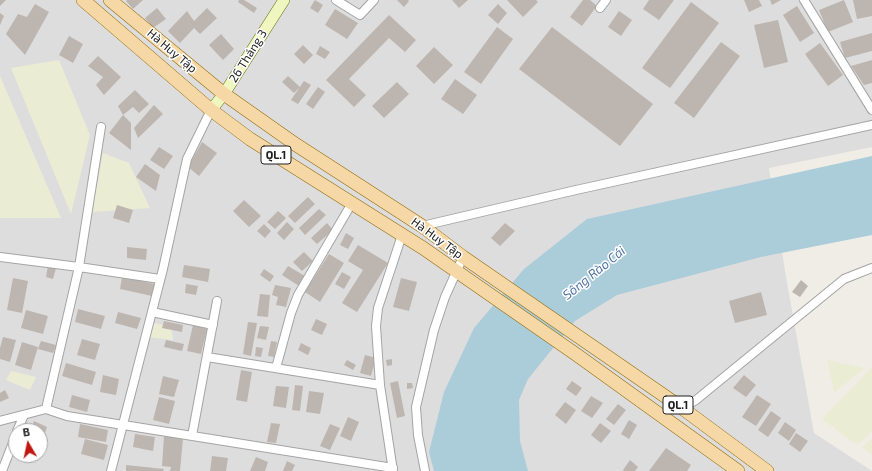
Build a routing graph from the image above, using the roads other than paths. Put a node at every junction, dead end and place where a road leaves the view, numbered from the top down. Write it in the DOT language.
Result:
graph roads {
  1 [pos="83,0"];
  2 [pos="110,0"];
  3 [pos="284,0"];
  4 [pos="336,0"];
  5 [pos="374,0"];
  6 [pos="606,0"];
  7 [pos="804,0"];
  8 [pos="600,8"];
  9 [pos="224,94"];
  10 [pos="211,110"];
  11 [pos="872,110"];
  12 [pos="872,125"];
  13 [pos="101,127"];
  14 [pos="352,204"];
  15 [pos="422,226"];
  16 [pos="402,235"];
  17 [pos="0,257"];
  18 [pos="463,257"];
  19 [pos="79,266"];
  20 [pos="872,268"];
  21 [pos="457,272"];
  22 [pos="160,279"];
  23 [pos="217,301"];
  24 [pos="152,312"];
  25 [pos="213,324"];
  26 [pos="207,357"];
  27 [pos="276,368"];
  28 [pos="380,385"];
  29 [pos="682,408"];
  30 [pos="46,409"];
  31 [pos="24,415"];
  32 [pos="0,421"];
  33 [pos="21,423"];
  34 [pos="122,425"];
  35 [pos="192,436"];
  36 [pos="8,456"];
  37 [pos="393,469"];
  38 [pos="2,471"];
  39 [pos="111,471"];
  40 [pos="426,471"];
  41 [pos="738,471"];
  42 [pos="767,471"];
  1 -- 10 [label="main road, Hà Huy Tập / QL.1"];
  2 -- 9 [label="main road, Hà Huy Tập / QL.1"];
  3 -- 9 [label="street, 26 Tháng 3"];
  4 -- 5 [label="street"];
  6 -- 8 [label="street"];
  7 -- 11 [label="street"];
  9 -- 10 [label="street, 26 Tháng 3"];
  9 -- 15 [label="main road, Hà Huy Tập / QL.1"];
  10 -- 14 [label="main road, Hà Huy Tập / QL.1"];
  10 -- 22 [label="street"];
  12 -- 15 [label="street"];
  13 -- 19 [label="street"];
  14 -- 16 [label="main road, Hà Huy Tập / QL.1"];
  14 -- 27 [label="street"];
  15 -- 18 [label="main road, Hà Huy Tập / QL.1"];
  16 -- 21 [label="main road, Hà Huy Tập / QL.1"];
  16 -- 28 [label="street"];
  17 -- 19 [label="street"];
  18 -- 21 [label="street"];
  18 -- 29 [label="main road, Hà Huy Tập / QL.1"];
  19 -- 22 [label="street"];
  19 -- 30 [label="street"];
  20 -- 29 [label="street"];
  21 -- 40 [label="street"];
  21 -- 41 [label="main road, Hà Huy Tập / QL.1"];
  22 -- 24 [label="street"];
  23 -- 25 [label="street"];
  24 -- 25 [label="street"];
  24 -- 34 [label="street"];
  25 -- 26 [label="street"];
  26 -- 27 [label="street"];
  26 -- 35 [label="street"];
  27 -- 28 [label="street"];
  28 -- 37 [label="street"];
  29 -- 42 [label="main road, Hà Huy Tập / QL.1"];
  30 -- 31 [label="street"];
  30 -- 34 [label="street"];
  31 -- 32 [label="street"];
  31 -- 33 [label="street"];
  34 -- 35 [label="street"];
  34 -- 39 [label="street"];
  35 -- 37 [label="street"];
  36 -- 38 [label="street"];
}
